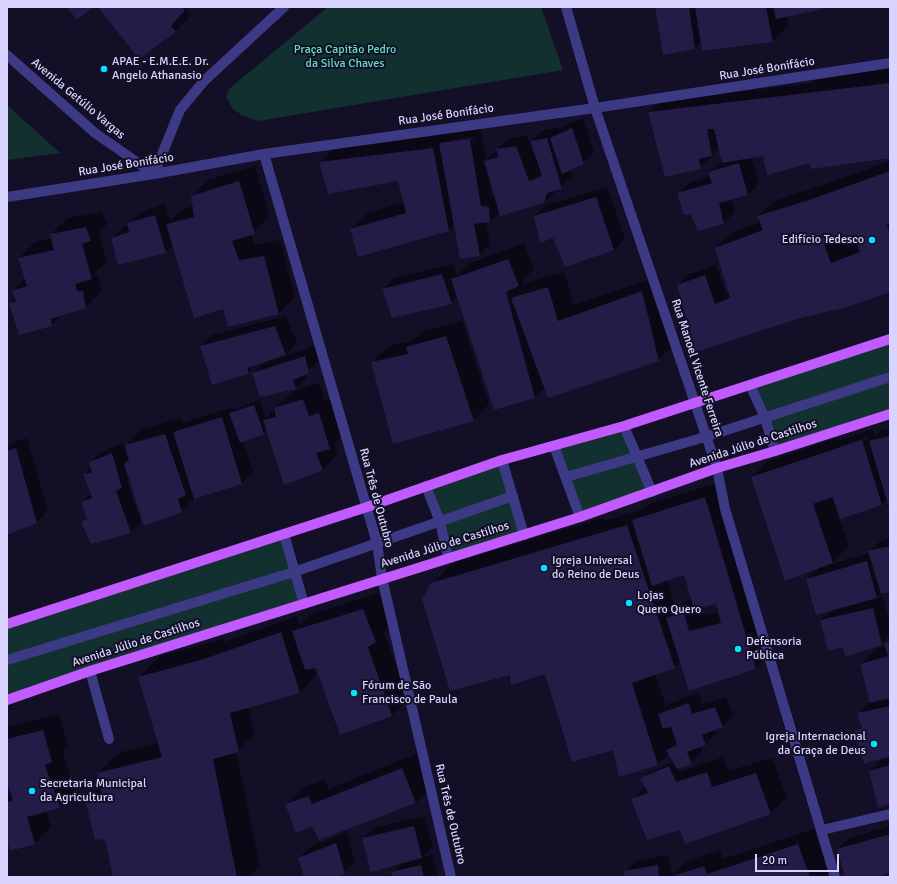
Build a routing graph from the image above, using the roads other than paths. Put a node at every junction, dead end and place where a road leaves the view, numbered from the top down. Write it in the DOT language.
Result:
graph roads {
  1 [pos="566,7"];
  2 [pos="280,8"];
  3 [pos="7,56"];
  4 [pos="890,63"];
  5 [pos="595,108"];
  6 [pos="264,154"];
  7 [pos="154,174"];
  8 [pos="7,197"];
  9 [pos="890,339"];
  10 [pos="890,377"];
  11 [pos="750,386"];
  12 [pos="694,403"];
  13 [pos="890,414"];
  14 [pos="765,418"];
  15 [pos="624,426"];
  16 [pos="706,437"];
  17 [pos="554,446"];
  18 [pos="775,451"];
  19 [pos="637,456"];
  20 [pos="502,460"];
  21 [pos="717,468"];
  22 [pos="566,477"];
  23 [pos="426,486"];
  24 [pos="652,492"];
  25 [pos="513,496"];
  26 [pos="367,507"];
  27 [pos="580,517"];
  28 [pos="440,522"];
  29 [pos="284,534"];
  30 [pos="524,535"];
  31 [pos="377,543"];
  32 [pos="448,557"];
  33 [pos="294,572"];
  34 [pos="382,578"];
  35 [pos="304,604"];
  36 [pos="7,624"];
  37 [pos="7,660"];
  38 [pos="90,671"];
  39 [pos="7,700"];
  40 [pos="109,739"];
  41 [pos="890,814"];
  42 [pos="822,830"];
  43 [pos="451,877"];
  44 [pos="835,877"];
  1 -- 5 [label="street, Rua Manoel Vicente Ferreira"];
  2 -- 7 [label="street"];
  3 -- 7 [label="street, Avenida Getúlio Vargas"];
  4 -- 5 [label="street, Rua José Bonifácio"];
  5 -- 6 [label="street, Rua José Bonifácio"];
  5 -- 12 [label="street, Rua Manoel Vicente Ferreira"];
  6 -- 7 [label="street, Rua José Bonifácio"];
  6 -- 26 [label="street, Rua Três de Outubro"];
  7 -- 8 [label="street, Rua José Bonifácio"];
  9 -- 11 [label="main road"];
  10 -- 14 [label="street"];
  11 -- 12 [label="main road"];
  11 -- 14 [label="street"];
  12 -- 15 [label="main road"];
  12 -- 16 [label="street, Rua Manoel Vicente Ferreira"];
  13 -- 18 [label="main road, Avenida Júlio de Castilhos"];
  14 -- 16 [label="street"];
  14 -- 18 [label="street"];
  15 -- 17 [label="main road"];
  15 -- 19 [label="street"];
  16 -- 19 [label="street"];
  16 -- 21 [label="street, Rua Manoel Vicente Ferreira"];
  17 -- 20 [label="main road"];
  17 -- 22 [label="street"];
  18 -- 21 [label="main road, Avenida Júlio de Castilhos"];
  19 -- 22 [label="street"];
  19 -- 24 [label="street"];
  20 -- 23 [label="main road"];
  20 -- 25 [label="street"];
  21 -- 24 [label="main road, Avenida Júlio de Castilhos"];
  21 -- 42 [label="street, Rua Manoel Vicente Ferreira"];
  22 -- 27 [label="street"];
  23 -- 26 [label="main road"];
  23 -- 28 [label="street"];
  24 -- 27 [label="main road, Avenida Júlio de Castilhos"];
  25 -- 28 [label="street"];
  25 -- 30 [label="street"];
  26 -- 29 [label="main road"];
  26 -- 31 [label="street, Rua Três de Outubro"];
  27 -- 30 [label="main road, Avenida Júlio de Castilhos"];
  28 -- 31 [label="street"];
  28 -- 32 [label="street"];
  29 -- 33 [label="street"];
  29 -- 36 [label="main road"];
  30 -- 32 [label="main road, Avenida Júlio de Castilhos"];
  31 -- 33 [label="street"];
  31 -- 34 [label="street, Rua Três de Outubro"];
  32 -- 34 [label="main road, Avenida Júlio de Castilhos"];
  33 -- 35 [label="street"];
  33 -- 37 [label="street"];
  34 -- 35 [label="main road, Avenida Júlio de Castilhos"];
  34 -- 43 [label="street, Rua Três de Outubro"];
  35 -- 38 [label="main road, Avenida Júlio de Castilhos"];
  38 -- 39 [label="main road, Avenida Júlio de Castilhos"];
  38 -- 40 [label="street"];
  41 -- 42 [label="street"];
  42 -- 44 [label="street, Rua Manoel Vicente Ferreira"];
}
